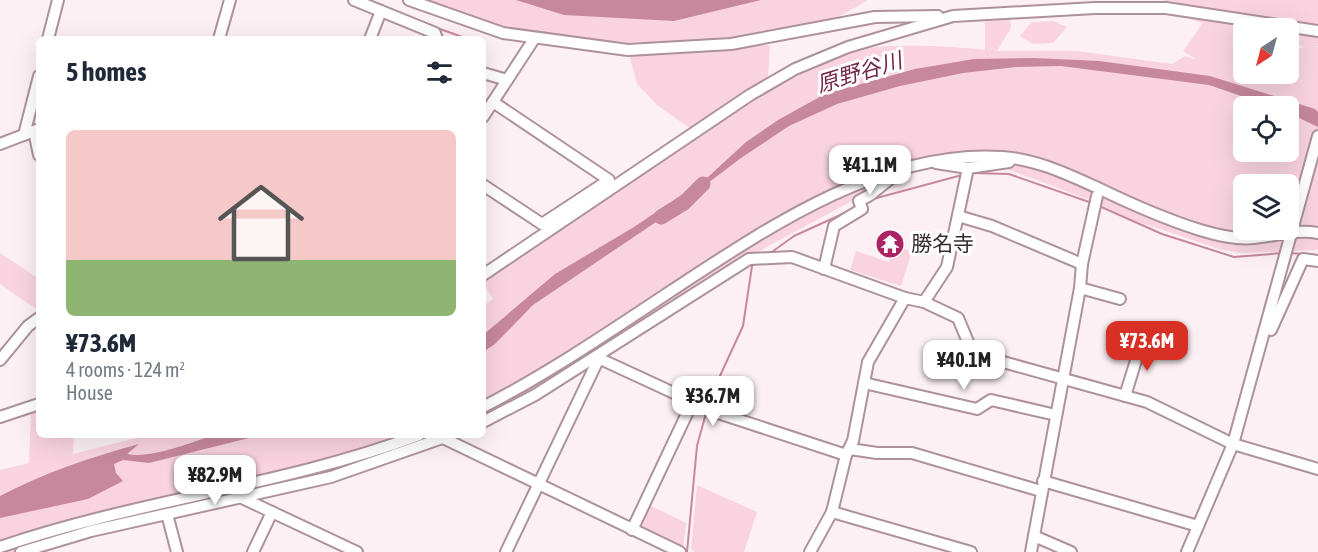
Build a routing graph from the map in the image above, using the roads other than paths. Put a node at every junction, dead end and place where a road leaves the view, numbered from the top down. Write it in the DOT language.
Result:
graph roads {
  1 [pos="58,0"];
  2 [pos="230,0"];
  3 [pos="354,0"];
  4 [pos="409,0"];
  5 [pos="381,11"];
  6 [pos="953,16"];
  7 [pos="1318,30"];
  8 [pos="49,36"];
  9 [pos="220,36"];
  10 [pos="371,36"];
  11 [pos="436,36"];
  12 [pos="534,39"];
  13 [pos="486,74"];
  14 [pos="507,81"];
  15 [pos="36,100"];
  16 [pos="493,102"];
  17 [pos="486,112"];
  18 [pos="32,131"];
  19 [pos="1318,136"];
  20 [pos="0,144"];
  21 [pos="1021,159"];
  22 [pos="923,164"];
  23 [pos="968,168"];
  24 [pos="901,170"];
  25 [pos="1062,172"];
  26 [pos="486,187"];
  27 [pos="1097,196"];
  28 [pos="1299,204"];
  29 [pos="1150,210"];
  30 [pos="958,216"];
  31 [pos="1299,233"];
  32 [pos="1318,233"];
  33 [pos="1233,237"];
  34 [pos="1289,240"];
  35 [pos="1318,261"];
  36 [pos="1082,264"];
  37 [pos="824,269"];
  38 [pos="486,273"];
  39 [pos="1080,288"];
  40 [pos="905,298"];
  41 [pos="1120,299"];
  42 [pos="924,302"];
  43 [pos="36,320"];
  44 [pos="1265,328"];
  45 [pos="1142,341"];
  46 [pos="598,358"];
  47 [pos="0,360"];
  48 [pos="1063,378"];
  49 [pos="864,384"];
  50 [pos="1125,396"];
  51 [pos="692,403"];
  52 [pos="36,405"];
  53 [pos="486,405"];
  54 [pos="1056,415"];
  55 [pos="0,417"];
  56 [pos="486,420"];
  57 [pos="410,438"];
  58 [pos="444,438"];
  59 [pos="449,438"];
  60 [pos="1233,444"];
  61 [pos="848,452"];
  62 [pos="1318,469"];
  63 [pos="538,485"];
  64 [pos="1042,486"];
  65 [pos="242,498"];
  66 [pos="272,512"];
  67 [pos="832,512"];
  68 [pos="167,514"];
  69 [pos="1198,526"];
  70 [pos="632,530"];
  71 [pos="1034,536"];
  72 [pos="0,546"];
  73 [pos="663,548"];
  74 [pos="21,552"];
  75 [pos="177,552"];
  76 [pos="253,552"];
  77 [pos="357,552"];
  78 [pos="507,552"];
  79 [pos="680,552"];
  80 [pos="810,552"];
  81 [pos="971,552"];
  82 [pos="1031,552"];
  83 [pos="1071,552"];
  84 [pos="1187,552"];
  1 -- 8 [label="street"];
  2 -- 9 [label="street"];
  3 -- 5 [label="street"];
  4 -- 12 [label="street"];
  5 -- 10 [label="street"];
  5 -- 11 [label="street"];
  6 -- 7 [label="street"];
  6 -- 12 [label="street"];
  6 -- 38 [label="street"];
  12 -- 14 [label="street"];
  13 -- 14 [label="street"];
  14 -- 16 [label="street"];
  15 -- 18 [label="street"];
  16 -- 17 [label="street"];
  16 -- 26 [label="street"];
  18 -- 20 [label="street"];
  19 -- 28 [label="street"];
  21 -- 22 [label="street"];
  21 -- 23 [label="street"];
  21 -- 25 [label="street"];
  22 -- 23 [label="street"];
  22 -- 24 [label="street"];
  23 -- 30 [label="street"];
  24 -- 37 [label="street"];
  24 -- 53 [label="street"];
  25 -- 27 [label="street"];
  25 -- 29 [label="street"];
  27 -- 29 [label="street"];
  27 -- 36 [label="street"];
  29 -- 33 [label="street"];
  30 -- 36 [label="street"];
  30 -- 42 [label="street"];
  31 -- 32 [label="street"];
  34 -- 44 [label="street"];
  35 -- 44 [label="street"];
  36 -- 39 [label="street"];
  37 -- 40 [label="street"];
  37 -- 46 [label="street"];
  39 -- 41 [label="street"];
  39 -- 48 [label="street"];
  40 -- 42 [label="street"];
  40 -- 49 [label="street"];
  42 -- 48 [label="street"];
  43 -- 47 [label="street"];
  44 -- 60 [label="street"];
  45 -- 50 [label="street"];
  46 -- 51 [label="street"];
  46 -- 56 [label="street"];
  46 -- 63 [label="street"];
  48 -- 50 [label="street"];
  48 -- 54 [label="street"];
  49 -- 54 [label="street"];
  49 -- 61 [label="street"];
  50 -- 60 [label="street"];
  51 -- 61 [label="street"];
  51 -- 70 [label="street"];
  52 -- 55 [label="street"];
  54 -- 64 [label="street"];
  57 -- 72 [label="street"];
  58 -- 65 [label="street"];
  59 -- 63 [label="street"];
  60 -- 62 [label="street"];
  60 -- 69 [label="street"];
  61 -- 64 [label="street"];
  61 -- 67 [label="street"];
  63 -- 70 [label="street"];
  63 -- 78 [label="street"];
  64 -- 69 [label="street"];
  64 -- 71 [label="street"];
  65 -- 66 [label="street"];
  65 -- 68 [label="street"];
  66 -- 76 [label="street"];
  66 -- 77 [label="street"];
  67 -- 80 [label="street"];
  67 -- 81 [label="street"];
  68 -- 74 [label="street"];
  68 -- 75 [label="street"];
  69 -- 84 [label="street"];
  70 -- 73 [label="street"];
  71 -- 82 [label="street"];
  71 -- 83 [label="street"];
  73 -- 79 [label="street"];
}
